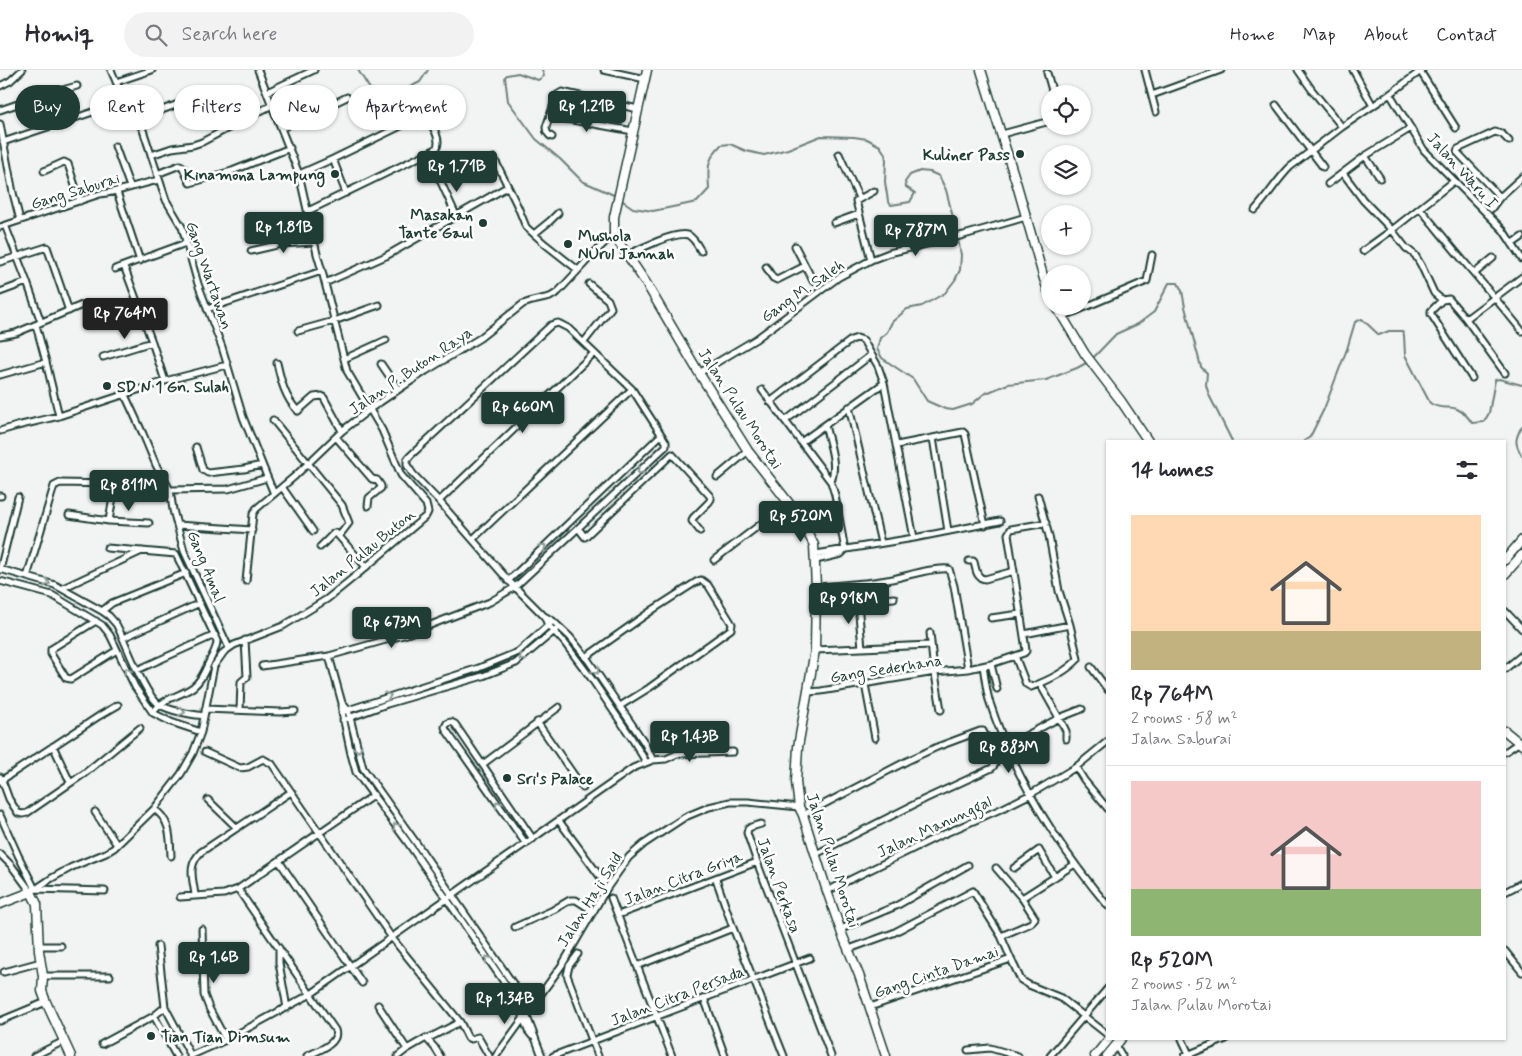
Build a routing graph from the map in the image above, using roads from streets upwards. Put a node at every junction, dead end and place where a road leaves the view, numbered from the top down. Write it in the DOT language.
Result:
graph roads {
  1 [pos="22,70"];
  2 [pos="111,70"];
  3 [pos="152,70"];
  4 [pos="258,70"];
  5 [pos="314,70"];
  6 [pos="604,70"];
  7 [pos="647,70"];
  8 [pos="981,70"];
  9 [pos="1145,70"];
  10 [pos="1221,70"];
  11 [pos="1298,70"];
  12 [pos="1353,70"];
  13 [pos="1421,71"];
  14 [pos="1047,73"];
  15 [pos="645,78"];
  16 [pos="116,82"];
  17 [pos="118,85"];
  18 [pos="1050,85"];
  19 [pos="0,86"];
  20 [pos="267,92"];
  21 [pos="1390,94"];
  22 [pos="1152,95"];
  23 [pos="347,97"];
  24 [pos="270,100"];
  25 [pos="338,101"];
  26 [pos="15,105"];
  27 [pos="1276,105"];
  28 [pos="270,106"];
  29 [pos="1373,106"];
  30 [pos="638,109"];
  31 [pos="0,110"];
  32 [pos="1156,112"];
  33 [pos="90,113"];
  34 [pos="550,116"];
  35 [pos="1041,123"];
  36 [pos="0,124"];
  37 [pos="1342,127"];
  38 [pos="1411,128"];
  39 [pos="1456,128"];
  40 [pos="143,130"];
  41 [pos="283,130"];
  42 [pos="392,130"];
  43 [pos="433,130"];
  44 [pos="633,131"];
  45 [pos="1002,134"];
  46 [pos="552,137"];
  47 [pos="1509,141"];
  48 [pos="3,142"];
  49 [pos="115,146"];
  50 [pos="290,148"];
  51 [pos="1312,151"];
  52 [pos="839,154"];
  53 [pos="151,155"];
  54 [pos="1365,156"];
  55 [pos="494,158"];
  56 [pos="333,159"];
  57 [pos="1323,167"];
  58 [pos="44,171"];
  59 [pos="1343,172"];
  60 [pos="299,174"];
  61 [pos="1522,176"];
  62 [pos="158,177"];
  63 [pos="1380,178"];
  64 [pos="440,180"];
  65 [pos="1454,181"];
  66 [pos="1328,184"];
  67 [pos="130,187"];
  68 [pos="507,187"];
  69 [pos="874,191"];
  70 [pos="117,192"];
  71 [pos="346,192"];
  72 [pos="1500,197"];
  73 [pos="860,198"];
  74 [pos="80,201"];
  75 [pos="1420,208"];
  76 [pos="1491,209"];
  77 [pos="1255,210"];
  78 [pos="308,211"];
  79 [pos="558,213"];
  80 [pos="858,214"];
  81 [pos="456,215"];
  82 [pos="1026,217"];
  83 [pos="20,220"];
  84 [pos="834,223"];
  85 [pos="2,226"];
  86 [pos="1392,230"];
  87 [pos="534,234"];
  88 [pos="614,234"];
  89 [pos="1522,237"];
  90 [pos="314,242"];
  91 [pos="186,243"];
  92 [pos="1512,244"];
  93 [pos="795,246"];
  94 [pos="251,251"];
  95 [pos="701,251"];
  96 [pos="1362,251"];
  97 [pos="1152,255"];
  98 [pos="18,256"];
  99 [pos="628,256"];
  100 [pos="1493,258"];
  101 [pos="1522,259"];
  102 [pos="140,260"];
  103 [pos="871,260"];
  104 [pos="0,262"];
  105 [pos="124,266"];
  106 [pos="766,266"];
  107 [pos="804,266"];
  108 [pos="115,269"];
  109 [pos="1041,269"];
  110 [pos="578,270"];
  111 [pos="322,271"];
  112 [pos="1475,273"];
  113 [pos="1522,277"];
  114 [pos="813,281"];
  115 [pos="27,282"];
  116 [pos="325,282"];
  117 [pos="589,284"];
  118 [pos="0,292"];
  119 [pos="1494,297"];
  120 [pos="1442,300"];
  121 [pos="82,305"];
  122 [pos="379,305"];
  123 [pos="207,309"];
  124 [pos="69,311"];
  125 [pos="1062,317"];
  126 [pos="1466,319"];
  127 [pos="334,321"];
  128 [pos="38,324"];
  129 [pos="298,331"];
  130 [pos="1522,332"];
  131 [pos="0,336"];
  132 [pos="386,340"];
  133 [pos="152,342"];
  134 [pos="584,342"];
  135 [pos="594,353"];
  136 [pos="872,355"];
  137 [pos="103,357"];
  138 [pos="344,359"];
  139 [pos="46,362"];
  140 [pos="277,363"];
  141 [pos="381,364"];
  142 [pos="227,365"];
  143 [pos="1505,372"];
  144 [pos="700,374"];
  145 [pos="0,375"];
  146 [pos="1472,378"];
  147 [pos="165,381"];
  148 [pos="884,383"];
  149 [pos="398,389"];
  150 [pos="632,389"];
  151 [pos="762,390"];
  152 [pos="125,395"];
  153 [pos="770,402"];
  154 [pos="849,408"];
  155 [pos="370,409"];
  156 [pos="59,416"];
  157 [pos="273,420"];
  158 [pos="785,421"];
  159 [pos="825,425"];
  160 [pos="0,431"];
  161 [pos="342,431"];
  162 [pos="661,435"];
  163 [pos="336,437"];
  164 [pos="933,438"];
  165 [pos="1147,440"];
  166 [pos="801,442"];
  167 [pos="897,445"];
  168 [pos="666,446"];
  169 [pos="196,447"];
  170 [pos="748,451"];
  171 [pos="672,454"];
  172 [pos="308,464"];
  173 [pos="262,465"];
  174 [pos="716,477"];
  175 [pos="267,478"];
  176 [pos="164,480"];
  177 [pos="831,482"];
  178 [pos="111,484"];
  179 [pos="282,487"];
  180 [pos="170,490"];
  181 [pos="274,494"];
  182 [pos="1038,496"];
  183 [pos="18,497"];
  184 [pos="439,501"];
  185 [pos="788,503"];
  186 [pos="368,506"];
  187 [pos="69,515"];
  188 [pos="109,521"];
  189 [pos="1000,521"];
  190 [pos="148,523"];
  191 [pos="1046,523"];
  192 [pos="177,525"];
  193 [pos="986,525"];
  194 [pos="578,528"];
  195 [pos="252,530"];
  196 [pos="313,531"];
  197 [pos="700,531"];
  198 [pos="948,532"];
  199 [pos="339,536"];
  200 [pos="914,538"];
  201 [pos="473,539"];
  202 [pos="1522,540"];
  203 [pos="881,543"];
  204 [pos="320,547"];
  205 [pos="107,548"];
  206 [pos="144,550"];
  207 [pos="845,550"];
  208 [pos="1522,555"];
  209 [pos="816,557"];
  210 [pos="1506,559"];
  211 [pos="714,560"];
  212 [pos="969,561"];
  213 [pos="366,567"];
  214 [pos="0,570"];
  215 [pos="186,572"];
  216 [pos="1014,572"];
  217 [pos="1506,573"];
  218 [pos="27,577"];
  219 [pos="508,580"];
  220 [pos="0,581"];
  221 [pos="246,581"];
  222 [pos="515,587"];
  223 [pos="816,587"];
  224 [pos="63,588"];
  225 [pos="508,591"];
  226 [pos="894,598"];
  227 [pos="200,603"];
  228 [pos="102,611"];
  229 [pos="1506,612"];
  230 [pos="1020,614"];
  231 [pos="544,616"];
  232 [pos="991,618"];
  233 [pos="96,621"];
  234 [pos="553,621"];
  235 [pos="548,625"];
  236 [pos="1070,625"];
  237 [pos="559,627"];
  238 [pos="1522,629"];
  239 [pos="119,630"];
  240 [pos="554,631"];
  241 [pos="930,633"];
  242 [pos="1024,634"];
  243 [pos="110,635"];
  244 [pos="215,636"];
  245 [pos="123,638"];
  246 [pos="245,640"];
  247 [pos="931,645"];
  248 [pos="229,648"];
  249 [pos="862,648"];
  250 [pos="117,650"];
  251 [pos="815,650"];
  252 [pos="1522,655"];
  253 [pos="329,656"];
  254 [pos="1015,656"];
  255 [pos="586,657"];
  256 [pos="991,664"];
  257 [pos="262,666"];
  258 [pos="983,666"];
  259 [pos="1091,667"];
  260 [pos="1506,668"];
  261 [pos="968,669"];
  262 [pos="137,670"];
  263 [pos="935,672"];
  264 [pos="865,684"];
  265 [pos="1040,684"];
  266 [pos="1106,687"];
  267 [pos="997,689"];
  268 [pos="808,692"];
  269 [pos="342,703"];
  270 [pos="158,704"];
  271 [pos="118,705"];
  272 [pos="620,706"];
  273 [pos="559,707"];
  274 [pos="205,709"];
  275 [pos="1082,709"];
  276 [pos="240,710"];
  277 [pos="348,710"];
  278 [pos="941,710"];
  279 [pos="295,711"];
  280 [pos="342,712"];
  281 [pos="153,713"];
  282 [pos="204,716"];
  283 [pos="350,718"];
  284 [pos="1060,718"];
  285 [pos="343,720"];
  286 [pos="537,722"];
  287 [pos="140,728"];
  288 [pos="201,732"];
  289 [pos="1506,732"];
  290 [pos="874,738"];
  291 [pos="1066,739"];
  292 [pos="1106,742"];
  293 [pos="1521,742"];
  294 [pos="1006,745"];
  295 [pos="53,746"];
  296 [pos="1506,751"];
  297 [pos="205,752"];
  298 [pos="733,752"];
  299 [pos="653,760"];
  300 [pos="646,762"];
  301 [pos="483,764"];
  302 [pos="1076,767"];
  303 [pos="1,779"];
  304 [pos="70,782"];
  305 [pos="583,788"];
  306 [pos="379,791"];
  307 [pos="291,792"];
  308 [pos="1029,795"];
  309 [pos="373,796"];
  310 [pos="208,800"];
  311 [pos="1106,807"];
  312 [pos="154,809"];
  313 [pos="801,811"];
  314 [pos="95,812"];
  315 [pos="0,814"];
  316 [pos="559,821"];
  317 [pos="761,824"];
  318 [pos="237,828"];
  319 [pos="320,834"];
  320 [pos="533,838"];
  321 [pos="526,844"];
  322 [pos="117,845"];
  323 [pos="0,854"];
  324 [pos="816,854"];
  325 [pos="171,856"];
  326 [pos="279,861"];
  327 [pos="757,862"];
  328 [pos="1075,864"];
  329 [pos="968,865"];
  330 [pos="996,868"];
  331 [pos="1014,868"];
  332 [pos="1055,877"];
  333 [pos="716,879"];
  334 [pos="604,882"];
  335 [pos="1522,883"];
  336 [pos="238,889"];
  337 [pos="33,890"];
  338 [pos="105,891"];
  339 [pos="827,891"];
  340 [pos="1506,891"];
  341 [pos="195,895"];
  342 [pos="452,895"];
  343 [pos="180,897"];
  344 [pos="611,898"];
  345 [pos="1022,898"];
  346 [pos="446,899"];
  347 [pos="1106,903"];
  348 [pos="0,904"];
  349 [pos="593,911"];
  350 [pos="618,915"];
  351 [pos="515,927"];
  352 [pos="733,928"];
  353 [pos="202,929"];
  354 [pos="841,929"];
  355 [pos="1001,936"];
  356 [pos="392,938"];
  357 [pos="39,946"];
  358 [pos="61,946"];
  359 [pos="158,946"];
  360 [pos="279,948"];
  361 [pos="849,949"];
  362 [pos="1506,952"];
  363 [pos="578,954"];
  364 [pos="810,958"];
  365 [pos="1011,959"];
  366 [pos="41,962"];
  367 [pos="796,963"];
  368 [pos="350,966"];
  369 [pos="637,966"];
  370 [pos="4,972"];
  371 [pos="1522,972"];
  372 [pos="43,976"];
  373 [pos="110,976"];
  374 [pos="754,979"];
  375 [pos="362,983"];
  376 [pos="1106,990"];
  377 [pos="311,994"];
  378 [pos="704,998"];
  379 [pos="46,1002"];
  380 [pos="378,1006"];
  381 [pos="165,1007"];
  382 [pos="870,1007"];
  383 [pos="287,1008"];
  384 [pos="531,1008"];
  385 [pos="1084,1015"];
  386 [pos="154,1016"];
  387 [pos="525,1016"];
  388 [pos="657,1016"];
  389 [pos="0,1021"];
  390 [pos="460,1022"];
  391 [pos="1106,1033"];
  392 [pos="427,1039"];
  393 [pos="226,1040"];
  394 [pos="592,1040"];
  395 [pos="1108,1040"];
  396 [pos="1120,1040"];
  397 [pos="1182,1040"];
  398 [pos="1224,1040"];
  399 [pos="64,1041"];
  400 [pos="102,1044"];
  401 [pos="1116,1046"];
  402 [pos="407,1050"];
  403 [pos="968,1050"];
  404 [pos="1188,1055"];
  405 [pos="34,1056"];
  406 [pos="70,1056"];
  407 [pos="176,1056"];
  408 [pos="191,1056"];
  409 [pos="307,1056"];
  410 [pos="398,1056"];
  411 [pos="440,1056"];
  412 [pos="489,1056"];
  413 [pos="496,1056"];
  414 [pos="542,1056"];
  415 [pos="554,1056"];
  416 [pos="598,1056"];
  417 [pos="672,1056"];
  418 [pos="725,1056"];
  419 [pos="784,1056"];
  420 [pos="831,1056"];
  421 [pos="886,1056"];
  422 [pos="1015,1056"];
  423 [pos="1050,1056"];
  424 [pos="1094,1056"];
  425 [pos="1107,1056"];
  426 [pos="1122,1056"];
  1 -- 19 [label="street"];
  2 -- 16 [label="street, Gang Wartawan"];
  3 -- 16 [label="street"];
  4 -- 20 [label="street"];
  5 -- 20 [label="street"];
  6 -- 15 [label="street"];
  7 -- 15 [label="street"];
  8 -- 45 [label="street"];
  9 -- 22 [label="street"];
  10 -- 22 [label="street"];
  11 -- 37 [label="street"];
  12 -- 29 [label="street"];
  13 -- 21 [label="street"];
  13 -- 39 [label="street"];
  14 -- 18 [label="street"];
  15 -- 30 [label="street"];
  16 -- 17 [label="street, Gang Wartawan"];
  20 -- 24 [label="street"];
  21 -- 29 [label="street"];
  21 -- 38 [label="street, Jalan Waru I"];
  22 -- 32 [label="street"];
  23 -- 25 [label="street"];
  26 -- 31 [label="street"];
  27 -- 51 [label="street"];
  28 -- 53 [label="street"];
  29 -- 37 [label="street"];
  30 -- 34 [label="street"];
  30 -- 44 [label="street"];
  33 -- 48 [label="street"];
  34 -- 44 [label="street"];
  34 -- 46 [label="street"];
  35 -- 45 [label="street"];
  36 -- 48 [label="street"];
  37 -- 51 [label="street"];
  38 -- 54 [label="street"];
  38 -- 65 [label="street, Jalan Waru I"];
  40 -- 53 [label="street, Gang Wartawan"];
  41 -- 50 [label="street"];
  42 -- 56 [label="street"];
  43 -- 71 [label="street"];
  44 -- 88 [label="street"];
  45 -- 82 [label="street"];
  47 -- 72 [label="street"];
  48 -- 83 [label="street"];
  49 -- 67 [label="street"];
  50 -- 60 [label="street"];
  50 -- 62 [label="street, Gang Saburai"];
  51 -- 57 [label="street"];
  51 -- 77 [label="street"];
  52 -- 73 [label="street"];
  53 -- 62 [label="street, Gang Wartawan"];
  54 -- 59 [label="street"];
  54 -- 63 [label="street"];
  55 -- 68 [label="street"];
  56 -- 60 [label="street"];
  56 -- 71 [label="street"];
  58 -- 74 [label="street"];
  59 -- 66 [label="street"];
  59 -- 86 [label="street"];
  60 -- 78 [label="street"];
  61 -- 72 [label="street"];
  62 -- 67 [label="street, Gang Saburai"];
  62 -- 91 [label="street, Gang Wartawan"];
  64 -- 81 [label="street"];
  65 -- 75 [label="street"];
  65 -- 92 [label="street, Jalan Waru I"];
  67 -- 70 [label="street, Gang Saburai"];
  68 -- 81 [label="street"];
  68 -- 87 [label="street"];
  69 -- 73 [label="street"];
  70 -- 74 [label="street, Gang Saburai"];
  70 -- 102 [label="street"];
  71 -- 78 [label="street"];
  72 -- 76 [label="street"];
  73 -- 80 [label="street"];
  74 -- 83 [label="street, Gang Saburai"];
  75 -- 86 [label="street"];
  75 -- 112 [label="street"];
  78 -- 90 [label="street"];
  79 -- 87 [label="street"];
  80 -- 84 [label="street"];
  80 -- 103 [label="street"];
  81 -- 116 [label="street"];
  82 -- 103 [label="street, Gang M. Saleh"];
  82 -- 109 [label="street"];
  83 -- 85 [label="street, Gang Saburai"];
  85 -- 98 [label="street"];
  86 -- 96 [label="street"];
  86 -- 120 [label="street"];
  87 -- 110 [label="street"];
  88 -- 99 [label="street, Jalan Pulau Morotai"];
  88 -- 110 [label="street, Jalan P. Buton Raya"];
  89 -- 92 [label="street"];
  90 -- 94 [label="street"];
  90 -- 111 [label="street"];
  91 -- 102 [label="street"];
  91 -- 123 [label="street, Gang Wartawan"];
  92 -- 101 [label="street, Jalan Waru I"];
  93 -- 107 [label="street"];
  95 -- 99 [label="street"];
  97 -- 125 [label="street"];
  98 -- 104 [label="street"];
  98 -- 115 [label="street"];
  98 -- 124 [label="street"];
  99 -- 144 [label="street, Jalan Pulau Morotai"];
  100 -- 112 [label="street"];
  102 -- 105 [label="street"];
  103 -- 144 [label="street, Gang M. Saleh"];
  105 -- 108 [label="street"];
  105 -- 133 [label="street"];
  106 -- 107 [label="street"];
  107 -- 114 [label="street"];
  110 -- 149 [label="street, Jalan P. Buton Raya"];
  111 -- 116 [label="street"];
  111 -- 123 [label="street"];
  112 -- 119 [label="street"];
  113 -- 119 [label="street"];
  115 -- 118 [label="street"];
  115 -- 128 [label="street"];
  116 -- 127 [label="street"];
  117 -- 134 [label="street"];
  119 -- 126 [label="street"];
  119 -- 130 [label="street"];
  120 -- 126 [label="street"];
  120 -- 146 [label="street"];
  121 -- 124 [label="street"];
  122 -- 127 [label="street"];
  123 -- 142 [label="street, Gang Wartawan"];
  124 -- 128 [label="street"];
  125 -- 165 [label="street"];
  126 -- 143 [label="street"];
  127 -- 129 [label="street"];
  127 -- 138 [label="street"];
  128 -- 131 [label="street"];
  128 -- 139 [label="street"];
  132 -- 138 [label="street"];
  133 -- 137 [label="street"];
  133 -- 147 [label="street"];
  134 -- 135 [label="street"];
  134 -- 184 [label="street"];
  135 -- 150 [label="street"];
  135 -- 184 [label="street"];
  136 -- 148 [label="street"];
  136 -- 153 [label="street"];
  136 -- 158 [label="street"];
  138 -- 155 [label="street"];
  139 -- 145 [label="street"];
  139 -- 156 [label="street"];
  140 -- 161 [label="street"];
  141 -- 149 [label="street"];
  142 -- 147 [label="street"];
  142 -- 173 [label="street, Gang Wartawan"];
  144 -- 170 [label="street, Jalan Pulau Morotai"];
  147 -- 152 [label="street"];
  148 -- 154 [label="street"];
  148 -- 167 [label="street"];
  149 -- 155 [label="street, Jalan P. Buton Raya"];
  150 -- 162 [label="street"];
  150 -- 201 [label="street"];
  151 -- 153 [label="street"];
  152 -- 156 [label="street"];
  152 -- 176 [label="street"];
  153 -- 158 [label="street"];
  154 -- 159 [label="street"];
  154 -- 203 [label="street"];
  155 -- 161 [label="street, Jalan P. Buton Raya"];
  155 -- 213 [label="street, Jalan Pulau Buton"];
  156 -- 160 [label="street"];
  157 -- 172 [label="street"];
  158 -- 166 [label="street"];
  159 -- 166 [label="street"];
  159 -- 177 [label="street"];
  161 -- 163 [label="street, Jalan P. Buton Raya"];
  162 -- 168 [label="street"];
  219 -- 162 [label="street, one-way"];
  163 -- 172 [label="street, Jalan P. Buton Raya"];
  163 -- 186 [label="street"];
  164 -- 167 [label="street"];
  164 -- 193 [label="street"];
  164 -- 198 [label="street"];
  166 -- 177 [label="street"];
  167 -- 200 [label="street"];
  168 -- 171 [label="street"];
  168 -- 194 [label="street, one-way"];
  169 -- 173 [label="street"];
  170 -- 174 [label="street"];
  170 -- 185 [label="street, Jalan Pulau Morotai"];
  171 -- 194 [label="street"];
  171 -- 197 [label="street"];
  172 -- 179 [label="street, Jalan P. Buton Raya"];
  172 -- 199 [label="street"];
  173 -- 175 [label="street, Gang Wartawan"];
  175 -- 180 [label="street"];
  175 -- 181 [label="street, Gang Wartawan"];
  176 -- 180 [label="street"];
  176 -- 188 [label="street"];
  177 -- 207 [label="street"];
  178 -- 218 [label="street"];
  179 -- 181 [label="street, Jalan P. Buton Raya"];
  179 -- 196 [label="street"];
  180 -- 192 [label="street, Gang Amal"];
  181 -- 195 [label="street, Jalan P. Buton Raya"];
  182 -- 191 [label="street"];
  183 -- 214 [label="street"];
  184 -- 201 [label="street"];
  185 -- 209 [label="street, Jalan Pulau Morotai"];
  185 -- 211 [label="street"];
  187 -- 188 [label="street"];
  188 -- 190 [label="street"];
  189 -- 193 [label="street"];
  191 -- 216 [label="street"];
  191 -- 236 [label="street"];
  192 -- 195 [label="street"];
  192 -- 248 [label="street, Gang Amal"];
  193 -- 198 [label="street"];
  194 -- 222 [label="street"];
  195 -- 221 [label="street, Jalan P. Buton Raya"];
  198 -- 200 [label="street"];
  199 -- 204 [label="street"];
  199 -- 213 [label="street"];
  200 -- 203 [label="street"];
  201 -- 219 [label="street"];
  202 -- 210 [label="street"];
  203 -- 207 [label="street"];
  205 -- 206 [label="street"];
  206 -- 215 [label="street"];
  206 -- 224 [label="street"];
  207 -- 209 [label="street"];
  208 -- 217 [label="street"];
  209 -- 223 [label="street, Jalan Pulau Morotai"];
  212 -- 216 [label="street"];
  213 -- 246 [label="street, Jalan Pulau Buton"];
  214 -- 218 [label="street"];
  215 -- 227 [label="street"];
  215 -- 228 [label="street"];
  216 -- 230 [label="street"];
  218 -- 224 [label="street, one-way"];
  219 -- 222 [label="street"];
  219 -- 225 [label="street"];
  220 -- 233 [label="street"];
  222 -- 225 [label="street"];
  222 -- 231 [label="street"];
  223 -- 251 [label="street, Jalan Pulau Morotai"];
  223 -- 261 [label="street"];
  224 -- 228 [label="street"];
  225 -- 253 [label="street"];
  226 -- 249 [label="street"];
  227 -- 244 [label="street"];
  227 -- 245 [label="street"];
  228 -- 239 [label="street"];
  229 -- 238 [label="street"];
  230 -- 232 [label="street"];
  230 -- 242 [label="street"];
  231 -- 234 [label="street"];
  231 -- 235 [label="street"];
  233 -- 243 [label="street"];
  233 -- 250 [label="street"];
  234 -- 235 [label="street"];
  234 -- 237 [label="street"];
  235 -- 240 [label="street"];
  277 -- 235 [label="street, one-way"];
  236 -- 242 [label="street"];
  236 -- 265 [label="street"];
  237 -- 240 [label="street"];
  237 -- 255 [label="street"];
  239 -- 243 [label="street"];
  239 -- 245 [label="street"];
  240 -- 283 [label="street, one-way"];
  240 -- 300 [label="street"];
  241 -- 247 [label="street"];
  242 -- 254 [label="street"];
  243 -- 250 [label="street"];
  244 -- 262 [label="street"];
  244 -- 270 [label="street"];
  245 -- 262 [label="street"];
  246 -- 248 [label="street, Jalan Pulau Buton"];
  246 -- 276 [label="street"];
  247 -- 249 [label="street"];
  247 -- 263 [label="street"];
  248 -- 274 [label="street"];
  249 -- 251 [label="street"];
  281 -- 250 [label="street, one-way"];
  251 -- 268 [label="street, Jalan Pulau Morotai"];
  252 -- 260 [label="street"];
  253 -- 257 [label="street"];
  253 -- 269 [label="street"];
  254 -- 256 [label="street, Gang Sederhana"];
  254 -- 265 [label="street"];
  255 -- 272 [label="street, one-way"];
  255 -- 272 [label="street"];
  256 -- 258 [label="street, Gang Sederhana"];
  256 -- 267 [label="street"];
  258 -- 261 [label="street, Gang Sederhana"];
  258 -- 294 [label="street"];
  259 -- 266 [label="street"];
  261 -- 263 [label="street, Gang Sederhana"];
  262 -- 270 [label="street"];
  263 -- 264 [label="street, Gang Sederhana"];
  263 -- 278 [label="street"];
  264 -- 268 [label="street, Gang Sederhana"];
  264 -- 290 [label="street"];
  265 -- 284 [label="street"];
  268 -- 313 [label="street, Jalan Pulau Morotai"];
  269 -- 277 [label="street"];
  269 -- 280 [label="street"];
  270 -- 281 [label="street"];
  270 -- 282 [label="street, one-way"];
  271 -- 295 [label="street"];
  272 -- 299 [label="street"];
  273 -- 286 [label="street"];
  274 -- 276 [label="street"];
  274 -- 282 [label="street"];
  275 -- 284 [label="street"];
  276 -- 279 [label="street"];
  277 -- 280 [label="street"];
  277 -- 283 [label="street"];
  280 -- 285 [label="street"];
  281 -- 288 [label="street"];
  282 -- 288 [label="street"];
  283 -- 285 [label="street"];
  283 -- 306 [label="street, one-way"];
  284 -- 291 [label="street"];
  284 -- 294 [label="street"];
  285 -- 309 [label="street"];
  286 -- 301 [label="street"];
  286 -- 305 [label="street"];
  287 -- 304 [label="street"];
  288 -- 312 [label="street"];
  289 -- 293 [label="street"];
  292 -- 302 [label="street, Jalan Manunggal"];
  293 -- 296 [label="street"];
  294 -- 308 [label="street"];
  295 -- 303 [label="street"];
  295 -- 304 [label="street"];
  297 -- 307 [label="street"];
  298 -- 299 [label="street"];
  299 -- 300 [label="street"];
  300 -- 316 [label="street"];
  301 -- 320 [label="street"];
  321 -- 301 [label="street, one-way"];
  302 -- 308 [label="street, Jalan Manunggal"];
  302 -- 311 [label="street"];
  303 -- 304 [label="street"];
  306 -- 309 [label="street"];
  306 -- 342 [label="street"];
  307 -- 318 [label="street"];
  307 -- 319 [label="street"];
  308 -- 328 [label="street"];
  308 -- 339 [label="street, Jalan Manunggal"];
  309 -- 319 [label="street"];
  346 -- 309 [label="street, one-way"];
  310 -- 318 [label="street"];
  312 -- 322 [label="street"];
  312 -- 325 [label="street"];
  313 -- 324 [label="street, Jalan Pulau Morotai"];
  313 -- 324 [label="street"];
  313 -- 349 [label="street, Jalan Haji Said"];
  314 -- 322 [label="street"];
  315 -- 337 [label="street"];
  316 -- 320 [label="street"];
  316 -- 334 [label="street"];
  317 -- 327 [label="street, Jalan Perkasa"];
  318 -- 341 [label="street"];
  319 -- 326 [label="street"];
  319 -- 356 [label="street"];
  320 -- 321 [label="street"];
  321 -- 342 [label="street"];
  322 -- 337 [label="street"];
  323 -- 337 [label="street"];
  324 -- 339 [label="street, Jalan Pulau Morotai"];
  326 -- 336 [label="street"];
  326 -- 368 [label="street"];
  327 -- 333 [label="street, Jalan Citra Griya"];
  327 -- 367 [label="street, Jalan Perkasa"];
  328 -- 332 [label="street"];
  328 -- 347 [label="street"];
  329 -- 354 [label="street"];
  330 -- 345 [label="street"];
  331 -- 332 [label="street"];
  332 -- 345 [label="street"];
  333 -- 350 [label="street, Jalan Citra Griya"];
  333 -- 352 [label="street"];
  335 -- 340 [label="street"];
  336 -- 341 [label="street"];
  336 -- 360 [label="street"];
  337 -- 338 [label="street"];
  337 -- 348 [label="street"];
  337 -- 357 [label="street"];
  339 -- 354 [label="street, Jalan Pulau Morotai"];
  341 -- 343 [label="street"];
  342 -- 346 [label="street"];
  342 -- 384 [label="street"];
  344 -- 350 [label="street"];
  345 -- 355 [label="street"];
  346 -- 356 [label="street"];
  387 -- 346 [label="street, one-way"];
  349 -- 351 [label="street"];
  349 -- 384 [label="street, Jalan Haji Said"];
  350 -- 369 [label="street"];
  352 -- 369 [label="street"];
  352 -- 374 [label="street"];
  353 -- 393 [label="street"];
  354 -- 361 [label="street, Jalan Pulau Morotai"];
  355 -- 361 [label="street"];
  355 -- 365 [label="street"];
  356 -- 368 [label="street"];
  356 -- 390 [label="street"];
  357 -- 358 [label="street"];
  357 -- 366 [label="street"];
  359 -- 381 [label="street"];
  360 -- 377 [label="street"];
  360 -- 383 [label="street"];
  361 -- 382 [label="street, Jalan Pulau Morotai"];
  362 -- 371 [label="street"];
  363 -- 394 [label="street"];
  364 -- 367 [label="street, Jalan Citra Persada"];
  365 -- 382 [label="street, Gang Cinta Damai"];
  365 -- 385 [label="street"];
  366 -- 370 [label="street"];
  366 -- 372 [label="street"];
  367 -- 374 [label="street, Jalan Citra Persada"];
  367 -- 420 [label="street, Jalan Perkasa"];
  368 -- 375 [label="street"];
  368 -- 377 [label="street"];
  369 -- 388 [label="street"];
  372 -- 373 [label="street"];
  372 -- 379 [label="street"];
  374 -- 378 [label="street, Jalan Citra Persada"];
  374 -- 419 [label="street"];
  376 -- 385 [label="street"];
  377 -- 383 [label="street"];
  377 -- 409 [label="street"];
  378 -- 388 [label="street, Jalan Citra Persada"];
  378 -- 418 [label="street"];
  379 -- 389 [label="street"];
  379 -- 399 [label="street"];
  380 -- 402 [label="street"];
  381 -- 386 [label="street"];
  381 -- 408 [label="street"];
  382 -- 421 [label="street, Jalan Pulau Morotai"];
  383 -- 393 [label="street"];
  384 -- 387 [label="street, Jalan Haji Said"];
  385 -- 391 [label="street"];
  385 -- 423 [label="street"];
  386 -- 400 [label="street"];
  386 -- 407 [label="street"];
  387 -- 413 [label="street, Jalan Haji Said"];
  387 -- 414 [label="street"];
  388 -- 394 [label="street, Jalan Citra Persada"];
  388 -- 417 [label="street"];
  390 -- 392 [label="street"];
  390 -- 412 [label="street"];
  392 -- 402 [label="street"];
  392 -- 411 [label="street"];
  393 -- 408 [label="street"];
  394 -- 415 [label="street, Jalan Citra Persada"];
  394 -- 416 [label="street"];
  395 -- 424 [label="street"];
  396 -- 401 [label="street"];
  397 -- 404 [label="street"];
  398 -- 404 [label="street"];
  399 -- 405 [label="street"];
  399 -- 406 [label="street"];
  401 -- 425 [label="street"];
  401 -- 426 [label="street"];
  402 -- 410 [label="street"];
  403 -- 422 [label="street"];
}
